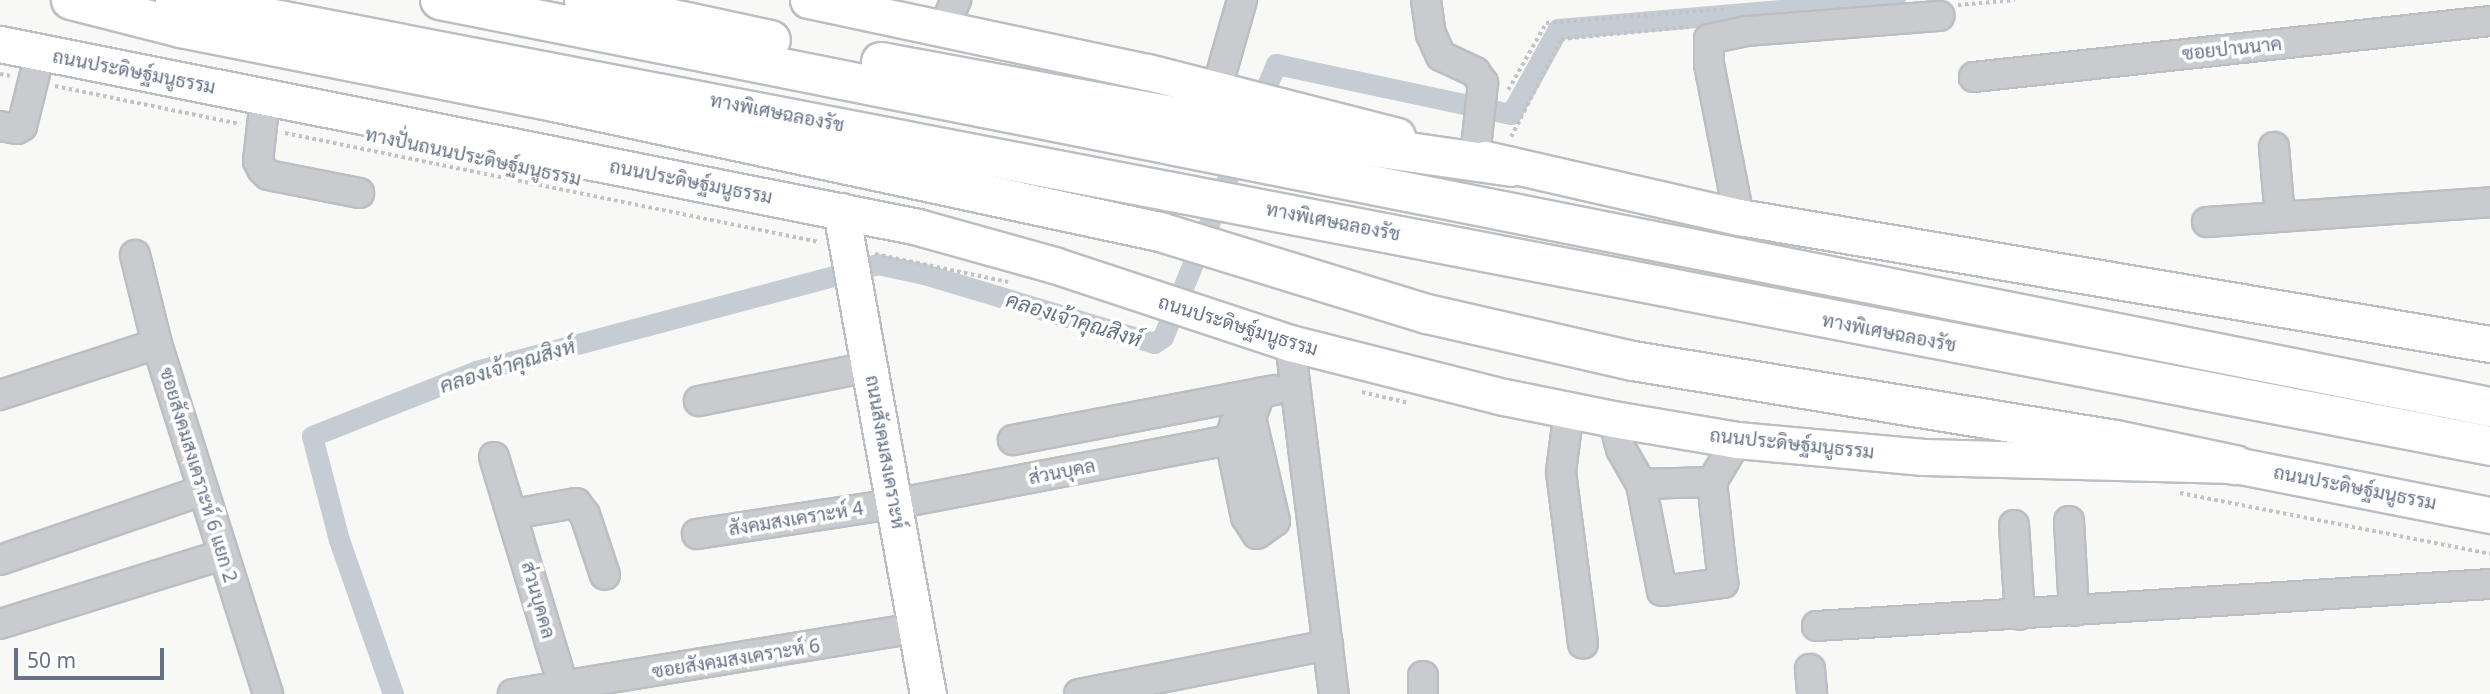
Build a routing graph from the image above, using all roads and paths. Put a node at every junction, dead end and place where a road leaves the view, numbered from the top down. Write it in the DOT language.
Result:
graph roads {
  1 [pos="71,0"];
  2 [pos="175,0"];
  3 [pos="440,0"];
  4 [pos="584,0"];
  5 [pos="808,0"];
  6 [pos="1426,0"];
  7 [pos="1239,9"];
  8 [pos="1732,9"];
  9 [pos="950,14"];
  10 [pos="1939,16"];
  11 [pos="2489,29"];
  12 [pos="0,44"];
  13 [pos="36,67"];
  14 [pos="0,74"];
  15 [pos="1974,77"];
  16 [pos="1245,98"];
  17 [pos="1491,101"];
  18 [pos="263,113"];
  19 [pos="0,126"];
  20 [pos="2274,147"];
  21 [pos="1475,157"];
  22 [pos="1511,167"];
  23 [pos="359,193"];
  24 [pos="2490,202"];
  25 [pos="841,211"];
  26 [pos="1739,217"];
  27 [pos="2280,217"];
  28 [pos="2207,222"];
  29 [pos="135,254"];
  30 [pos="849,257"];
  31 [pos="1010,283"];
  32 [pos="1290,343"];
  33 [pos="157,344"];
  34 [pos="2490,344"];
  35 [pos="869,367"];
  36 [pos="1293,386"];
  37 [pos="0,396"];
  38 [pos="699,401"];
  39 [pos="1256,405"];
  40 [pos="2490,407"];
  41 [pos="1569,410"];
  42 [pos="1613,419"];
  43 [pos="1013,440"];
  44 [pos="1230,440"];
  45 [pos="1737,440"];
  46 [pos="2490,446"];
  47 [pos="494,457"];
  48 [pos="2235,464"];
  49 [pos="1712,482"];
  50 [pos="1641,484"];
  51 [pos="202,491"];
  52 [pos="894,504"];
  53 [pos="513,514"];
  54 [pos="2490,515"];
  55 [pos="2069,521"];
  56 [pos="2014,525"];
  57 [pos="697,534"];
  58 [pos="222,555"];
  59 [pos="0,560"];
  60 [pos="605,576"];
  61 [pos="2490,584"];
  62 [pos="2074,611"];
  63 [pos="2020,615"];
  64 [pos="0,624"];
  65 [pos="1817,626"];
  66 [pos="917,628"];
  67 [pos="1583,644"];
  68 [pos="1328,645"];
  69 [pos="563,686"];
  70 [pos="268,694"];
  71 [pos="513,694"];
  72 [pos="928,694"];
  73 [pos="1079,694"];
  74 [pos="1334,694"];
  1 -- 48 [label="highway"];
  2 -- 46 [label="highway, ทางพิเศษฉลองรัช"];
  3 -- 40 [label="highway"];
  4 -- 16 [label="highway"];
  5 -- 9 [label="main road"];
  6 -- 17 [label="street"];
  7 -- 16 [label="street"];
  8 -- 17 [label="path"];
  9 -- 16 [label="main road"];
  10 -- 26 [label="street"];
  11 -- 15 [label="street, ซอยปานนาค"];
  12 -- 13 [label="main road, ถนนประดิษฐ์มนูธรรม"];
  13 -- 14 [label="path, ทางปั่นถนนประดิษฐ์มนูธรรม"];
  13 -- 18 [label="main road, ถนนประดิษฐ์มนูธรรม"];
  13 -- 18 [label="path, ทางปั่นถนนประดิษฐ์มนูธรรม"];
  13 -- 19 [label="street"];
  16 -- 21 [label="main road"];
  16 -- 22 [label="highway"];
  17 -- 21 [label="street"];
  18 -- 23 [label="street"];
  18 -- 25 [label="main road, ถนนประดิษฐ์มนูธรรม"];
  18 -- 30 [label="path, ทางปั่นถนนประดิษฐ์มนูธรรม"];
  20 -- 27 [label="street"];
  21 -- 22 [label="main road"];
  22 -- 26 [label="main road"];
  24 -- 27 [label="street"];
  25 -- 30 [label="main road, ถนนสังคมสงเคราะห์"];
  25 -- 32 [label="main road, ถนนประดิษฐ์มนูธรรม"];
  26 -- 34 [label="main road"];
  27 -- 28 [label="street"];
  29 -- 33 [label="street, ซอยสังคมสงเคราะห์ 6 แยก 2"];
  30 -- 31 [label="path, ทางปั่นถนนประดิษฐ์มนูธรรม"];
  30 -- 35 [label="main road, ถนนสังคมสงเคราะห์"];
  32 -- 36 [label="street"];
  32 -- 41 [label="main road, ถนนประดิษฐ์มนูธรรม"];
  33 -- 37 [label="street"];
  33 -- 51 [label="street, ซอยสังคมสงเคราะห์ 6 แยก 2"];
  35 -- 38 [label="street"];
  35 -- 52 [label="main road, ถนนสังคมสงเคราะห์"];
  36 -- 39 [label="street"];
  36 -- 68 [label="street"];
  39 -- 43 [label="street"];
  39 -- 44 [label="street"];
  39 -- 44 [label="street"];
  41 -- 42 [label="main road, ถนนประดิษฐ์มนูธรรม"];
  41 -- 67 [label="street"];
  42 -- 45 [label="main road, ถนนประดิษฐ์มนูธรรม"];
  42 -- 50 [label="street"];
  44 -- 52 [label="street, ส่วนบุคล"];
  45 -- 48 [label="main road, ถนนประดิษฐ์มนูธรรม"];
  45 -- 49 [label="street"];
  47 -- 53 [label="street, ส่วนบุคคล"];
  48 -- 54 [label="main road, ถนนประดิษฐ์มนูธรรม"];
  49 -- 50 [label="street"];
  49 -- 50 [label="street"];
  51 -- 58 [label="street, ซอยสังคมสงเคราะห์ 6 แยก 2"];
  51 -- 59 [label="street"];
  52 -- 57 [label="street, สังคมสงเคราะห์ 4"];
  52 -- 66 [label="main road, ถนนสังคมสงเคราะห์"];
  53 -- 60 [label="street"];
  53 -- 69 [label="street, ส่วนบุคคล"];
  55 -- 62 [label="street"];
  56 -- 63 [label="street"];
  58 -- 64 [label="street"];
  58 -- 70 [label="street, ซอยสังคมสงเคราะห์ 6 แยก 2"];
  61 -- 62 [label="street"];
  62 -- 63 [label="street"];
  63 -- 65 [label="street"];
  66 -- 69 [label="street, ซอยสังคมสงเคราะห์ 6"];
  66 -- 72 [label="main road, ถนนสังคมสงเคราะห์"];
  68 -- 73 [label="street"];
  68 -- 74 [label="street"];
  69 -- 71 [label="street, ซอยสังคมสงเคราะห์ 6"];
}
